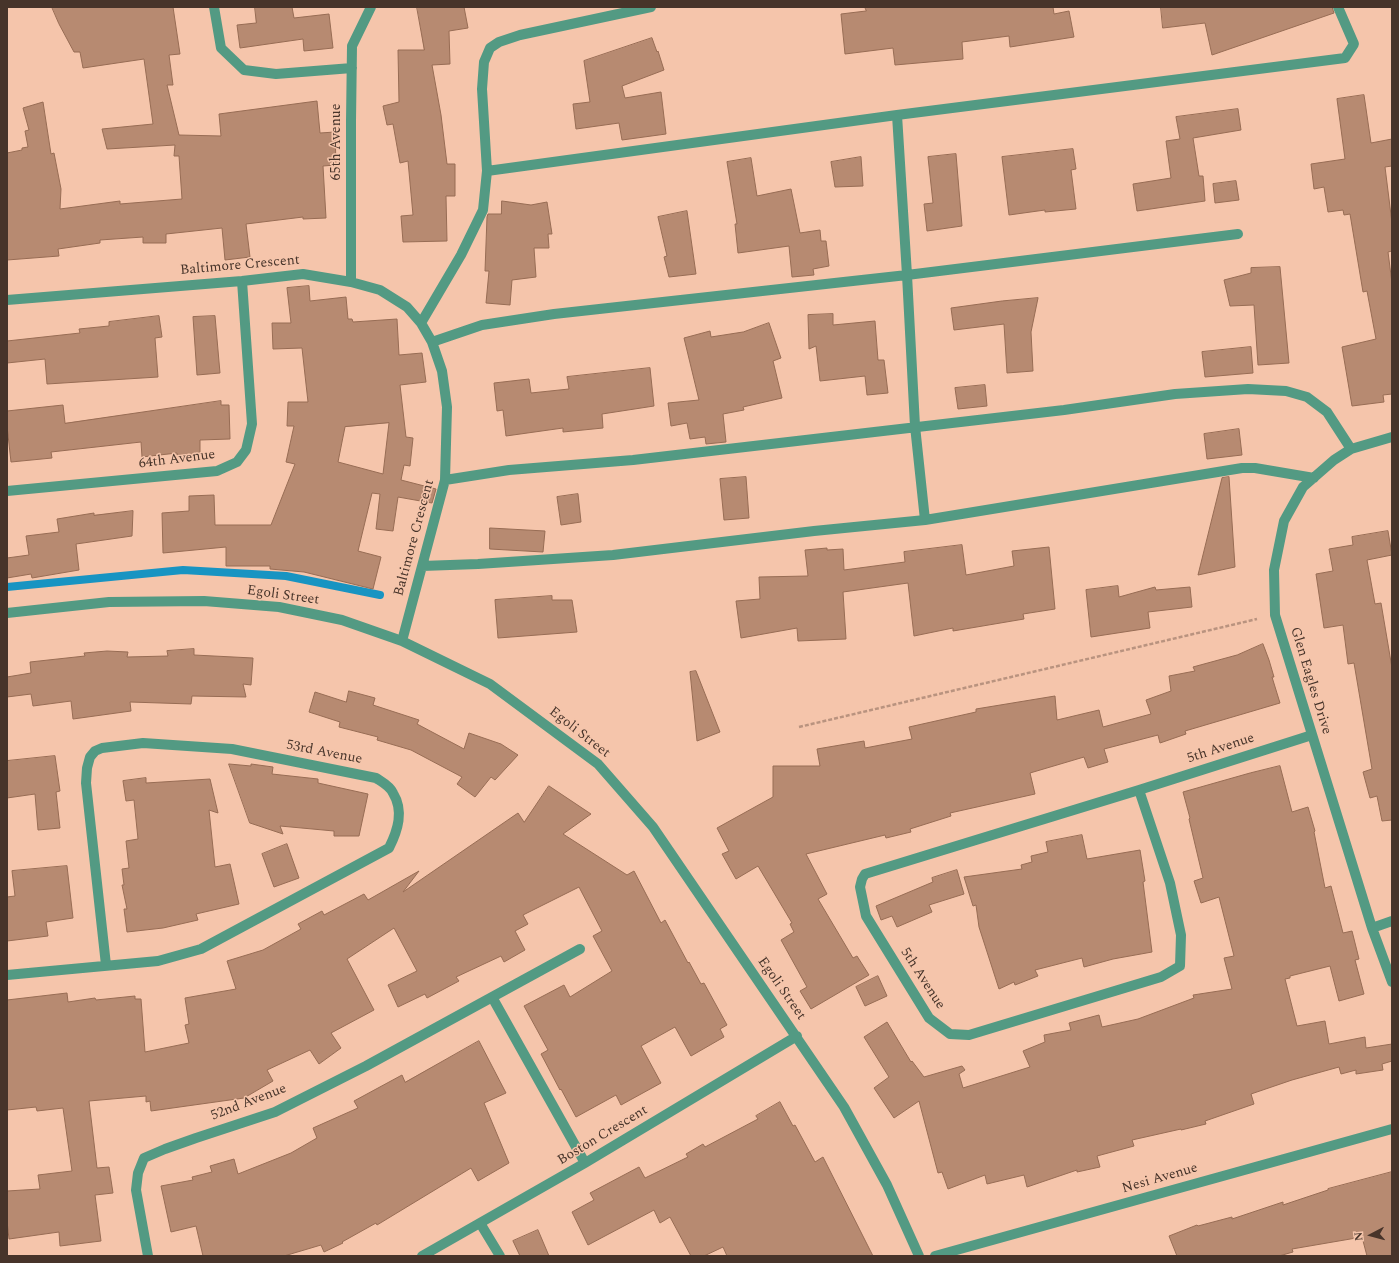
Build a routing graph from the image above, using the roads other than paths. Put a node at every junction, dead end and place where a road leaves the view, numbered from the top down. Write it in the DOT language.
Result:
graph roads {
  1 [pos="214,7"];
  2 [pos="371,7"];
  3 [pos="651,7"];
  4 [pos="1338,7"];
  5 [pos="352,68"];
  6 [pos="897,115"];
  7 [pos="487,171"];
  8 [pos="1238,234"];
  9 [pos="907,275"];
  10 [pos="242,281"];
  11 [pos="351,282"];
  12 [pos="7,300"];
  13 [pos="421,323"];
  14 [pos="432,342"];
  15 [pos="915,426"];
  16 [pos="1392,437"];
  17 [pos="1351,448"];
  18 [pos="1314,478"];
  19 [pos="445,480"];
  20 [pos="7,491"];
  21 [pos="925,520"];
  22 [pos="422,566"];
  23 [pos="7,613"];
  24 [pos="402,641"];
  25 [pos="1312,735"];
  26 [pos="1139,790"];
  27 [pos="1392,921"];
  28 [pos="1372,928"];
  29 [pos="580,949"];
  30 [pos="106,965"];
  31 [pos="7,975"];
  32 [pos="1392,982"];
  33 [pos="492,997"];
  34 [pos="797,1036"];
  35 [pos="1392,1128"];
  36 [pos="585,1163"];
  37 [pos="480,1223"];
  38 [pos="148,1256"];
  39 [pos="422,1256"];
  40 [pos="500,1256"];
  41 [pos="919,1256"];
  42 [pos="935,1256"];
  1 -- 5 [label="street"];
  2 -- 5 [label="street, 65th Avenue"];
  3 -- 7 [label="street"];
  4 -- 6 [label="street"];
  5 -- 11 [label="street, 65th Avenue"];
  6 -- 7 [label="street"];
  6 -- 9 [label="street"];
  7 -- 13 [label="street"];
  8 -- 9 [label="street"];
  9 -- 14 [label="street"];
  9 -- 15 [label="street"];
  10 -- 11 [label="street, Baltimore Crescent"];
  10 -- 12 [label="street, Baltimore Crescent"];
  10 -- 20 [label="street, 64th Avenue"];
  11 -- 13 [label="street, Baltimore Crescent"];
  13 -- 14 [label="street, Baltimore Crescent"];
  14 -- 19 [label="street, Baltimore Crescent"];
  15 -- 17 [label="street"];
  15 -- 19 [label="street"];
  15 -- 21 [label="street"];
  16 -- 17 [label="street, Glen Eagles Drive"];
  17 -- 18 [label="street, Glen Eagles Drive"];
  18 -- 21 [label="street"];
  18 -- 25 [label="street, Glen Eagles Drive"];
  19 -- 22 [label="street, Baltimore Crescent"];
  21 -- 22 [label="street"];
  22 -- 24 [label="street, Baltimore Crescent"];
  23 -- 24 [label="street, Egoli Street"];
  24 -- 34 [label="street, Egoli Street"];
  25 -- 26 [label="street, 5th Avenue"];
  25 -- 28 [label="street, Glen Eagles Drive"];
  26 -- 26 [label="street, 5th Avenue"];
  27 -- 28 [label="street"];
  28 -- 32 [label="street, Glen Eagles Drive"];
  29 -- 33 [label="street, 52nd Avenue"];
  30 -- 30 [label="street, 53rd Avenue"];
  30 -- 31 [label="street, 53rd Avenue"];
  33 -- 36 [label="street"];
  33 -- 38 [label="street, 52nd Avenue"];
  34 -- 36 [label="street, Boston Crescent"];
  34 -- 41 [label="street, Egoli Street"];
  35 -- 42 [label="street, Nesi Avenue"];
  36 -- 37 [label="street, Boston Crescent"];
  37 -- 39 [label="street, Boston Crescent"];
  37 -- 40 [label="street"];
}
